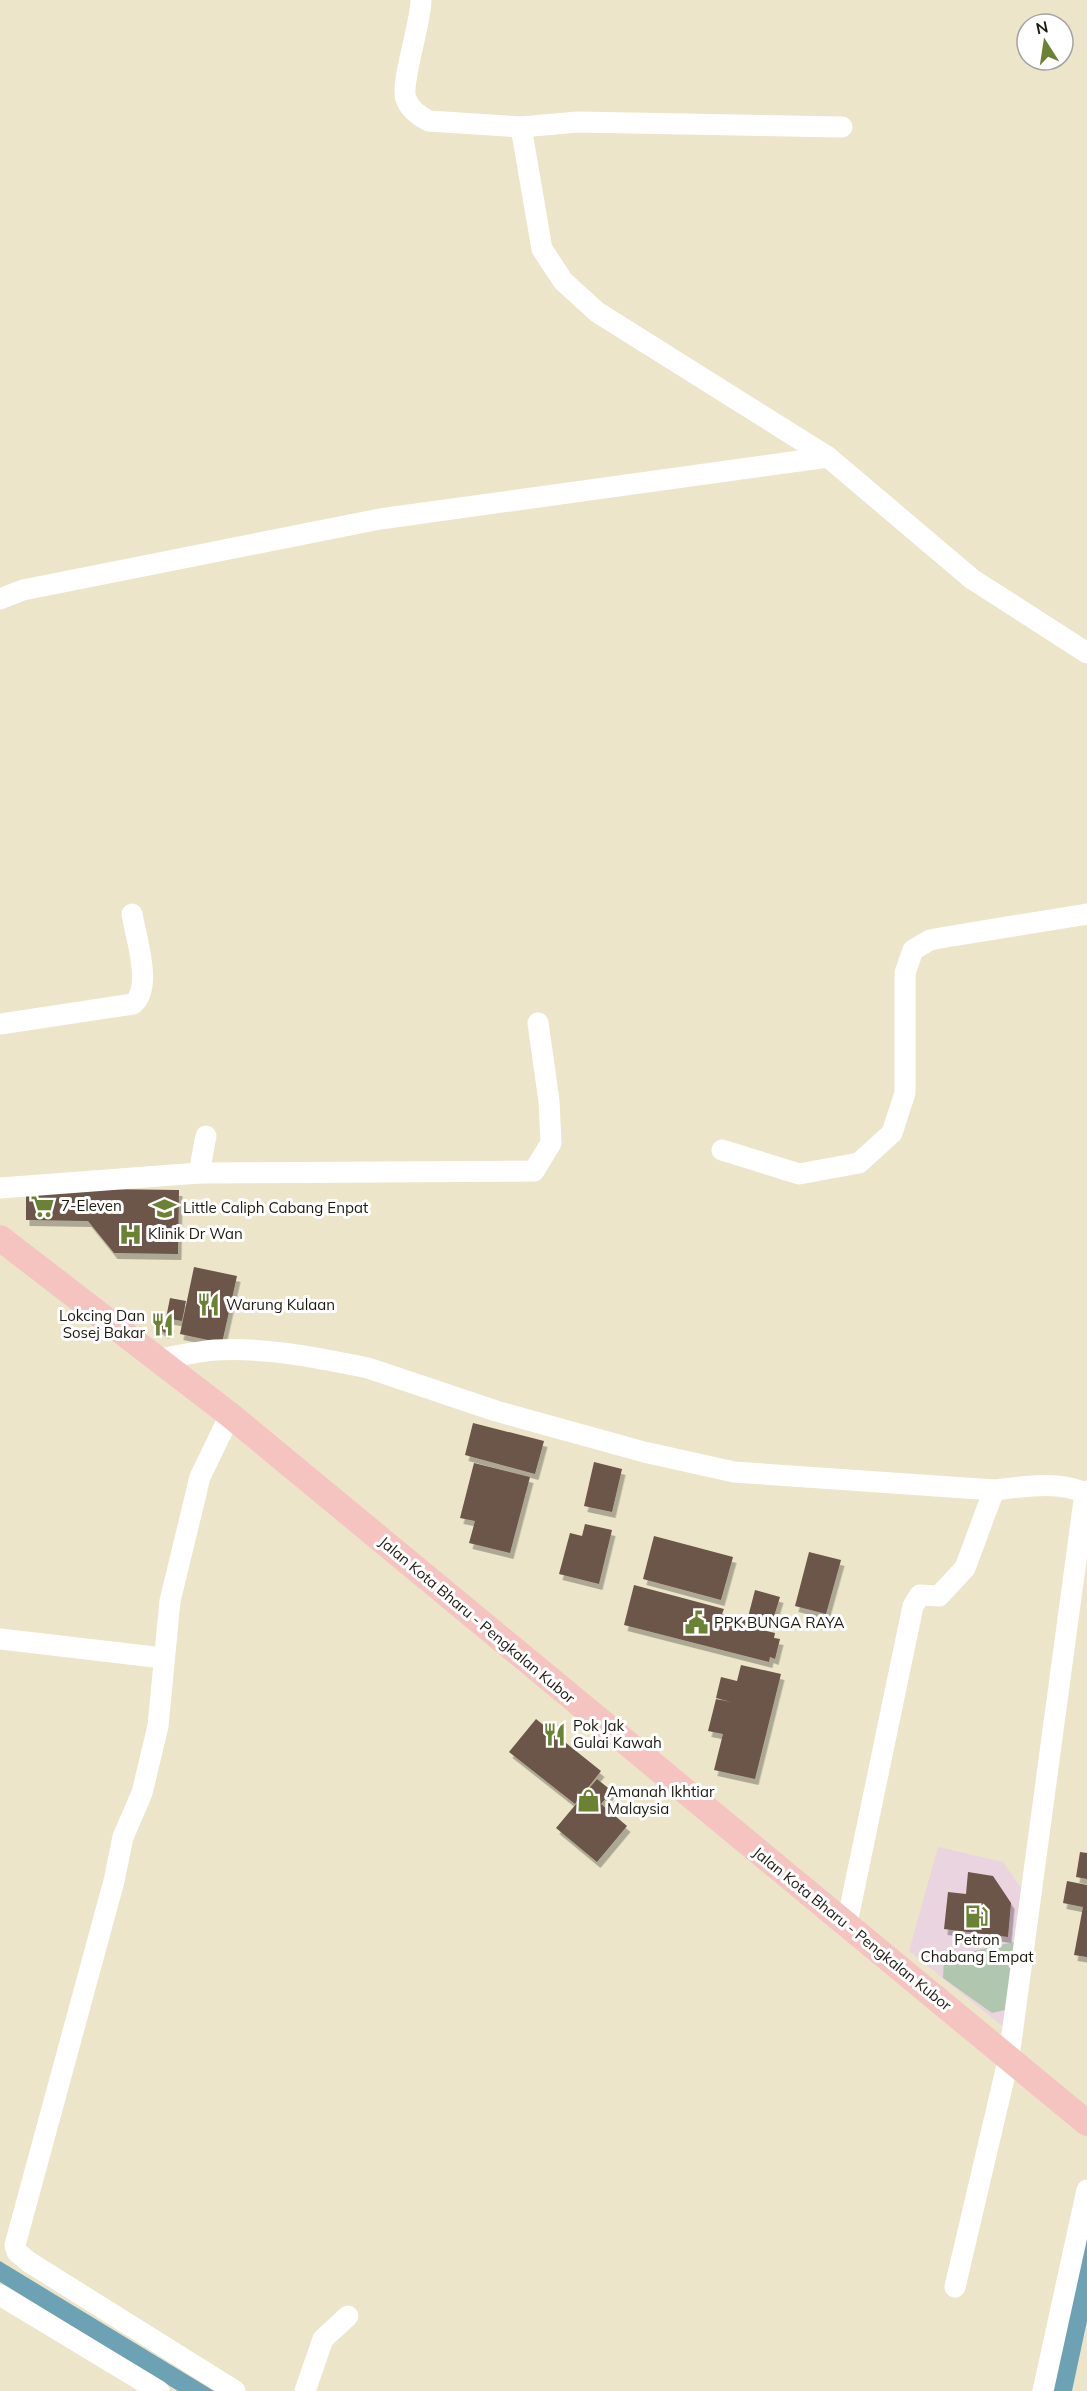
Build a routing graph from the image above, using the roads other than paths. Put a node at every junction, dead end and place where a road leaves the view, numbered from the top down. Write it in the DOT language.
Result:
graph roads {
  1 [pos="421,0"];
  2 [pos="521,127"];
  3 [pos="842,127"];
  4 [pos="828,456"];
  5 [pos="0,598"];
  6 [pos="1087,653"];
  7 [pos="132,914"];
  8 [pos="1087,914"];
  9 [pos="538,1023"];
  10 [pos="0,1024"];
  11 [pos="206,1136"];
  12 [pos="722,1150"];
  13 [pos="199,1173"];
  14 [pos="0,1188"];
  15 [pos="0,1238"];
  16 [pos="155,1360"];
  17 [pos="230,1415"];
  18 [pos="994,1490"];
  19 [pos="1086,1492"];
  20 [pos="0,1639"];
  21 [pos="163,1658"];
  22 [pos="847,1923"];
  23 [pos="1010,2057"];
  24 [pos="1087,2123"];
  25 [pos="1087,2190"];
  26 [pos="955,2287"];
  27 [pos="0,2295"];
  28 [pos="348,2316"];
  29 [pos="146,2388"];
  30 [pos="235,2391"];
  31 [pos="305,2391"];
  32 [pos="1042,2391"];
  1 -- 2 [label="street"];
  2 -- 3 [label="street"];
  2 -- 4 [label="street"];
  4 -- 5 [label="street"];
  4 -- 6 [label="street"];
  7 -- 10 [label="street"];
  8 -- 12 [label="street"];
  9 -- 13 [label="street"];
  11 -- 13 [label="street"];
  13 -- 14 [label="street"];
  15 -- 16 [label="main road, Jalan Kota Bharu - Pengkalan Kubor"];
  16 -- 17 [label="main road, Jalan Kota Bharu - Pengkalan Kubor"];
  16 -- 18 [label="street"];
  17 -- 21 [label="street"];
  17 -- 22 [label="main road, Jalan Kota Bharu - Pengkalan Kubor"];
  18 -- 19 [label="street"];
  18 -- 22 [label="street"];
  19 -- 23 [label="street"];
  20 -- 21 [label="street"];
  21 -- 30 [label="street"];
  22 -- 23 [label="main road, Jalan Kota Bharu - Pengkalan Kubor"];
  23 -- 24 [label="main road, Jalan Kota Bharu - Pengkalan Kubor"];
  23 -- 26 [label="street"];
  25 -- 32 [label="street"];
  27 -- 29 [label="street"];
  28 -- 31 [label="street"];
}
